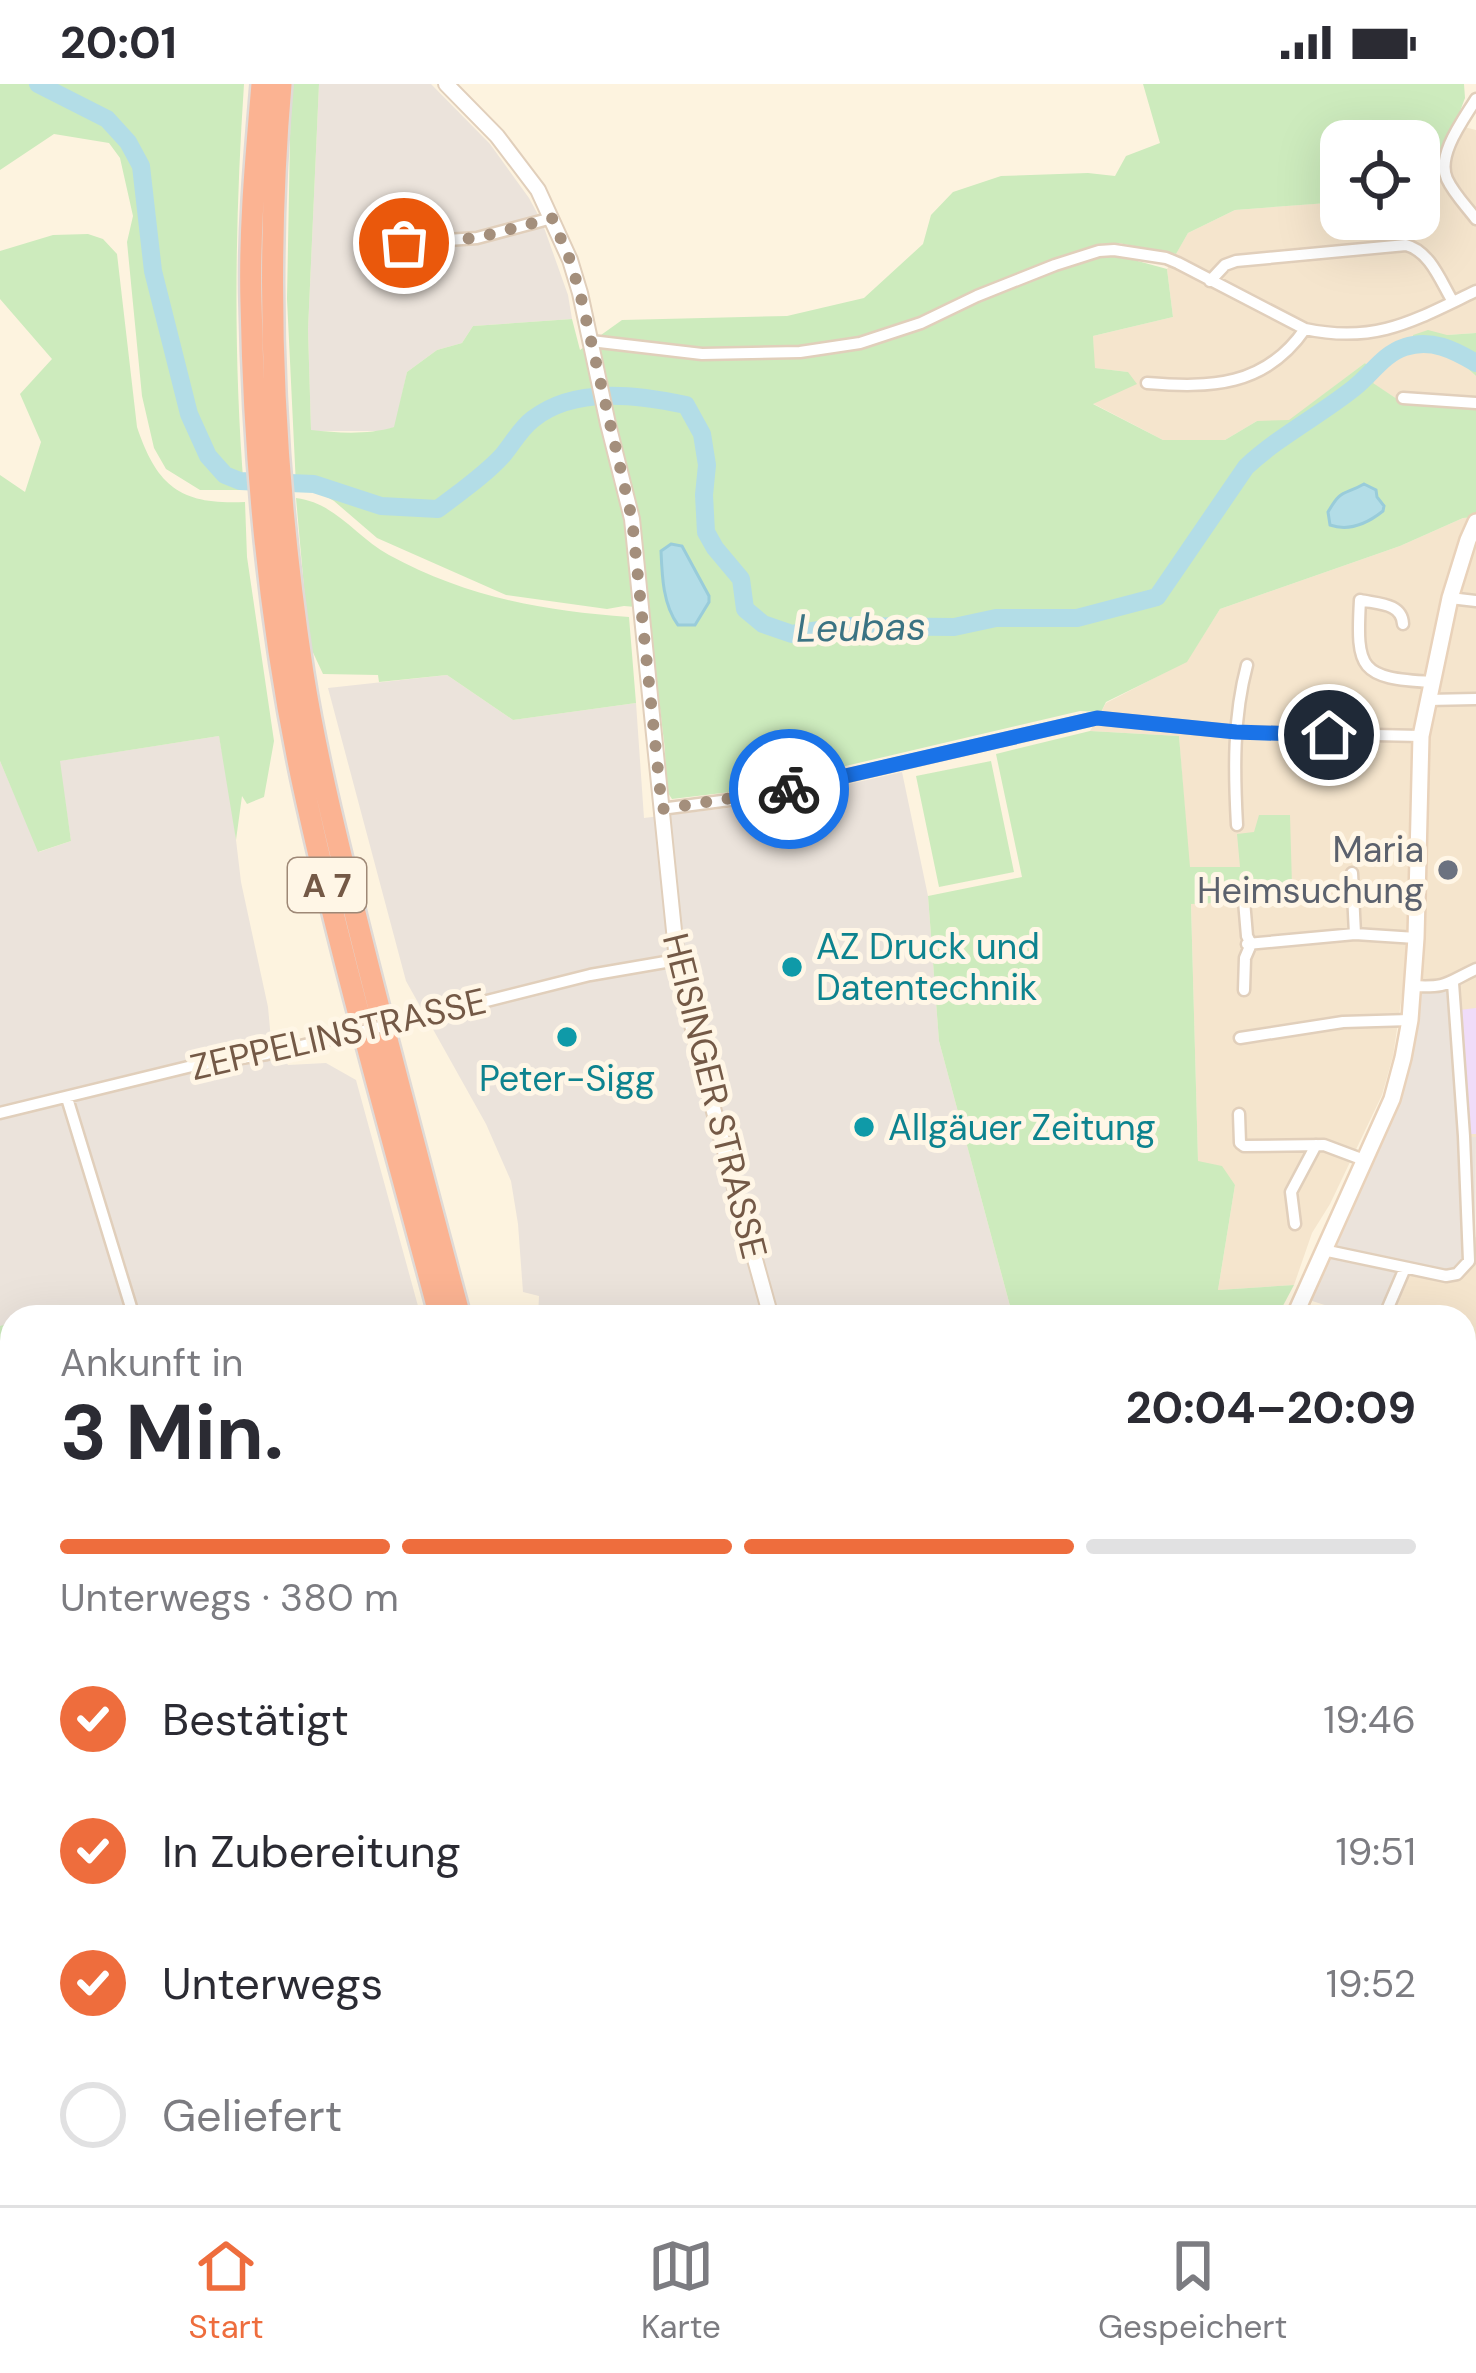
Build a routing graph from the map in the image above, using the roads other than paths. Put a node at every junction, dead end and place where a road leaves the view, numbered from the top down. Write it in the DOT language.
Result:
graph roads {
  1 [pos="262,84"];
  2 [pos="281,84"];
  3 [pos="446,84"];
  4 [pos="1476,99"];
  5 [pos="552,218"];
  6 [pos="1476,219"];
  7 [pos="404,243"];
  8 [pos="1210,281"];
  9 [pos="1476,291"];
  10 [pos="1453,302"];
  11 [pos="1305,329"];
  12 [pos="592,341"];
  13 [pos="1147,382"];
  14 [pos="1403,398"];
  15 [pos="1476,403"];
  16 [pos="266,424"];
  17 [pos="1476,522"];
  18 [pos="274,528"];
  19 [pos="1450,598"];
  20 [pos="1476,602"];
  21 [pos="1403,624"];
  22 [pos="1247,664"];
  23 [pos="285,680"];
  24 [pos="1429,691"];
  25 [pos="1476,699"];
  26 [pos="1236,732"];
  27 [pos="1421,736"];
  28 [pos="283,760"];
  29 [pos="661,805"];
  30 [pos="1237,825"];
  31 [pos="1352,873"];
  32 [pos="1244,889"];
  33 [pos="1354,934"];
  34 [pos="1416,938"];
  35 [pos="1249,944"];
  36 [pos="677,959"];
  37 [pos="1476,969"];
  38 [pos="1453,983"];
  39 [pos="1413,986"];
  40 [pos="338,987"];
  41 [pos="1244,990"];
  42 [pos="1410,1021"];
  43 [pos="385,1033"];
  44 [pos="1240,1038"];
  45 [pos="413,1079"];
  46 [pos="379,1088"];
  47 [pos="67,1098"];
  48 [pos="0,1113"];
  49 [pos="1239,1114"];
  50 [pos="1470,1136"];
  51 [pos="1316,1144"];
  52 [pos="1364,1160"];
  53 [pos="1295,1224"];
  54 [pos="1323,1250"];
  55 [pos="1472,1261"];
  56 [pos="1405,1268"];
  57 [pos="130,1305"];
  58 [pos="437,1305"];
  59 [pos="457,1305"];
  60 [pos="768,1305"];
  61 [pos="1299,1305"];
  62 [pos="1389,1305"];
  1 -- 16 [label="highway, A 7"];
  2 -- 16 [label="highway, A 7"];
  3 -- 5 [label="street, HEISINGER STRASSE"];
  4 -- 6 [label="street"];
  5 -- 7 [label="street"];
  5 -- 12 [label="street, HEISINGER STRASSE"];
  8 -- 10 [label="street"];
  8 -- 11 [label="street"];
  8 -- 12 [label="street"];
  9 -- 10 [label="street"];
  10 -- 11 [label="street"];
  11 -- 13 [label="street"];
  12 -- 29 [label="street, HEISINGER STRASSE"];
  14 -- 15 [label="street"];
  16 -- 18 [label="highway, A 7"];
  17 -- 19 [label="main road"];
  18 -- 23 [label="highway, A 7"];
  18 -- 43 [label="highway, A 7"];
  19 -- 20 [label="street"];
  19 -- 24 [label="main road"];
  21 -- 24 [label="street"];
  22 -- 26 [label="street"];
  23 -- 28 [label="highway"];
  23 -- 46 [label="highway, A 7"];
  24 -- 25 [label="street"];
  24 -- 27 [label="main road"];
  26 -- 27 [label="street"];
  26 -- 29 [label="street"];
  26 -- 30 [label="street"];
  27 -- 34 [label="main road"];
  29 -- 36 [label="street, HEISINGER STRASSE"];
  31 -- 33 [label="street"];
  32 -- 35 [label="street"];
  33 -- 34 [label="street"];
  33 -- 35 [label="street"];
  34 -- 39 [label="main road"];
  35 -- 41 [label="street"];
  36 -- 47 [label="street, ZEPPELINSTRASSE, bridge"];
  36 -- 60 [label="street, HEISINGER STRASSE"];
  37 -- 38 [label="street"];
  38 -- 39 [label="street"];
  38 -- 50 [label="street"];
  39 -- 42 [label="main road"];
  40 -- 46 [label="highway"];
  42 -- 44 [label="street"];
  42 -- 52 [label="main road"];
  43 -- 45 [label="highway"];
  43 -- 59 [label="highway, A 7"];
  46 -- 58 [label="highway, A 7"];
  47 -- 48 [label="street, ZEPPELINSTRASSE"];
  47 -- 57 [label="street"];
  49 -- 51 [label="street"];
  50 -- 55 [label="street"];
  51 -- 52 [label="street"];
  51 -- 53 [label="street"];
  52 -- 54 [label="main road"];
  54 -- 56 [label="street"];
  54 -- 61 [label="main road"];
  55 -- 56 [label="street"];
  56 -- 62 [label="street"];
}
